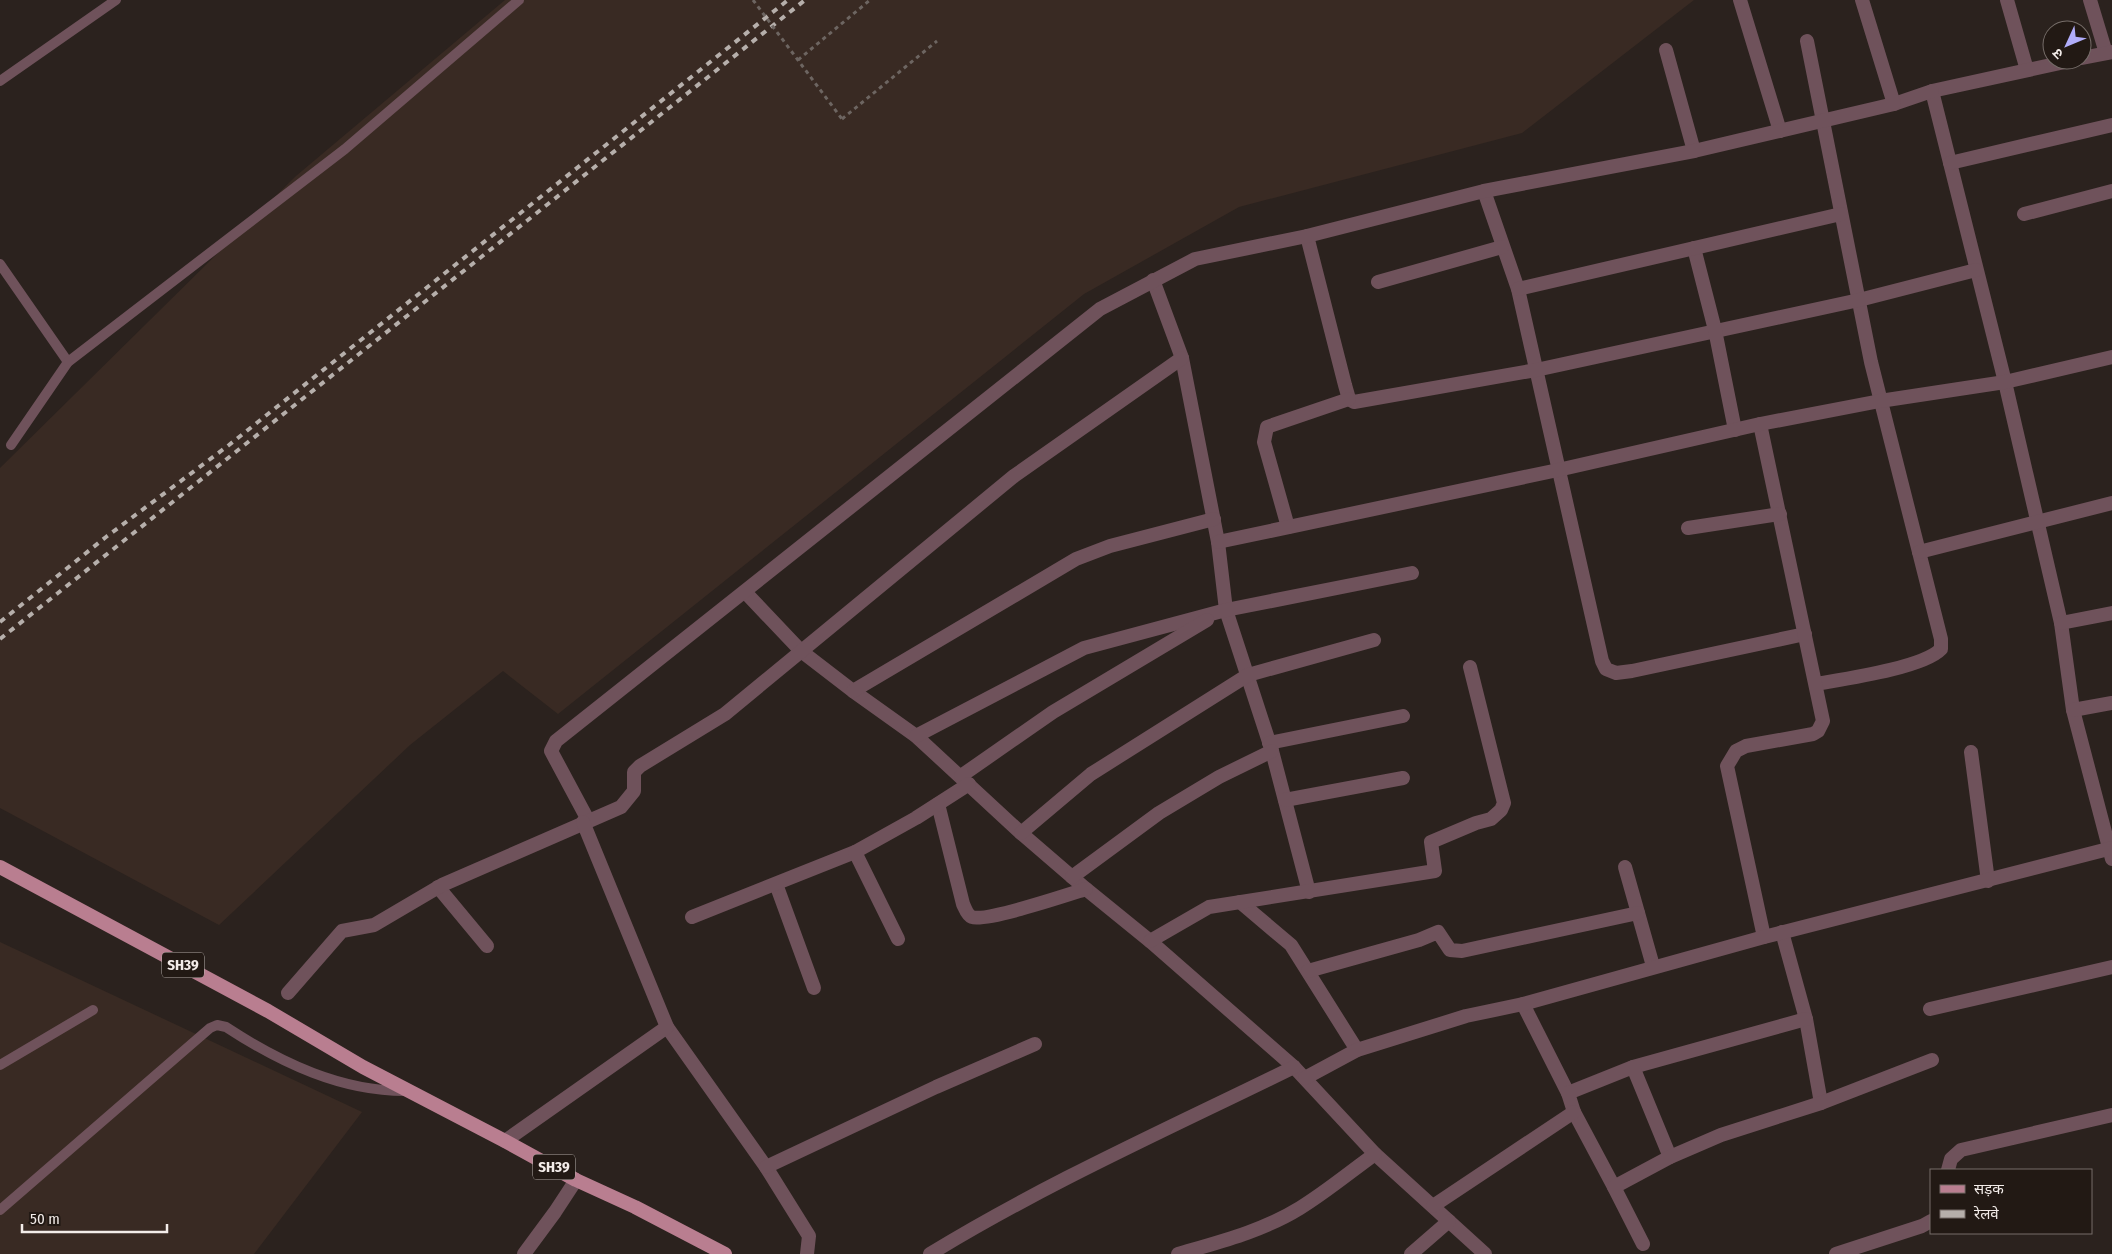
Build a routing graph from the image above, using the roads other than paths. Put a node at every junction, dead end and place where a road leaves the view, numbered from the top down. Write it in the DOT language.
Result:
graph roads {
  1 [pos="116,0"];
  2 [pos="519,0"];
  3 [pos="1740,0"];
  4 [pos="1862,0"];
  5 [pos="2007,0"];
  6 [pos="2090,0"];
  7 [pos="1806,41"];
  8 [pos="1666,50"];
  9 [pos="2109,53"];
  10 [pos="2092,56"];
  11 [pos="2042,67"];
  12 [pos="2027,70"];
  13 [pos="0,81"];
  14 [pos="1932,91"];
  15 [pos="1894,104"];
  16 [pos="1822,121"];
  17 [pos="2112,125"];
  18 [pos="1780,131"];
  19 [pos="1694,152"];
  20 [pos="1950,163"];
  21 [pos="1484,191"];
  22 [pos="2112,191"];
  23 [pos="1841,214"];
  24 [pos="2024,214"];
  25 [pos="1307,236"];
  26 [pos="1502,247"];
  27 [pos="1694,248"];
  28 [pos="0,264"];
  29 [pos="1976,270"];
  30 [pos="1153,280"];
  31 [pos="1378,282"];
  32 [pos="1518,289"];
  33 [pos="1859,300"];
  34 [pos="1715,330"];
  35 [pos="2112,357"];
  36 [pos="1182,358"];
  37 [pos="68,362"];
  38 [pos="1536,370"];
  39 [pos="2005,382"];
  40 [pos="1349,399"];
  41 [pos="1880,401"];
  42 [pos="1760,424"];
  43 [pos="1735,430"];
  44 [pos="11,445"];
  45 [pos="1558,470"];
  46 [pos="2112,503"];
  47 [pos="1780,514"];
  48 [pos="1214,519"];
  49 [pos="2038,522"];
  50 [pos="1288,527"];
  51 [pos="1688,528"];
  52 [pos="1218,542"];
  53 [pos="1919,552"];
  54 [pos="1412,573"];
  55 [pos="745,592"];
  56 [pos="1221,611"];
  57 [pos="2112,613"];
  58 [pos="2061,623"];
  59 [pos="1805,634"];
  60 [pos="1374,640"];
  61 [pos="801,651"];
  62 [pos="1470,667"];
  63 [pos="1248,675"];
  64 [pos="1816,684"];
  65 [pos="853,691"];
  66 [pos="2112,703"];
  67 [pos="2073,710"];
  68 [pos="1403,716"];
  69 [pos="916,736"];
  70 [pos="1271,747"];
  71 [pos="1971,752"];
  72 [pos="1403,778"];
  73 [pos="965,780"];
  74 [pos="1286,800"];
  75 [pos="938,804"];
  76 [pos="585,821"];
  77 [pos="1021,833"];
  78 [pos="855,852"];
  79 [pos="2111,852"];
  80 [pos="0,867"];
  81 [pos="1624,867"];
  82 [pos="1072,877"];
  83 [pos="1988,881"];
  84 [pos="776,884"];
  85 [pos="438,887"];
  86 [pos="1086,889"];
  87 [pos="1309,892"];
  88 [pos="1240,902"];
  89 [pos="1638,914"];
  90 [pos="692,917"];
  91 [pos="1782,932"];
  92 [pos="1764,937"];
  93 [pos="898,939"];
  94 [pos="1150,941"];
  95 [pos="486,946"];
  96 [pos="1653,966"];
  97 [pos="2112,967"];
  98 [pos="1308,971"];
  99 [pos="814,988"];
  100 [pos="288,993"];
  101 [pos="1523,1004"];
  102 [pos="1930,1009"];
  103 [pos="93,1010"];
  104 [pos="1806,1019"];
  105 [pos="667,1027"];
  106 [pos="1035,1044"];
  107 [pos="1357,1050"];
  108 [pos="1932,1060"];
  109 [pos="0,1066"];
  110 [pos="1294,1067"];
  111 [pos="1633,1067"];
  112 [pos="1305,1078"];
  113 [pos="411,1091"];
  114 [pos="1568,1093"];
  115 [pos="1821,1103"];
  116 [pos="1574,1112"];
  117 [pos="2112,1115"];
  118 [pos="505,1140"];
  119 [pos="1375,1154"];
  120 [pos="1670,1157"];
  121 [pos="766,1167"];
  122 [pos="1948,1169"];
  123 [pos="576,1180"];
  124 [pos="1614,1186"];
  125 [pos="1433,1206"];
  126 [pos="0,1210"];
  127 [pos="1448,1221"];
  128 [pos="1930,1222"];
  129 [pos="1643,1244"];
  130 [pos="524,1254"];
  131 [pos="726,1254"];
  132 [pos="807,1254"];
  133 [pos="930,1254"];
  134 [pos="1178,1254"];
  135 [pos="1411,1254"];
  136 [pos="1484,1254"];
  137 [pos="1836,1254"];
  1 -- 13 [label="lane"];
  2 -- 37 [label="lane"];
  3 -- 18 [label="street"];
  4 -- 15 [label="street"];
  5 -- 12 [label="street"];
  6 -- 9 [label="street"];
  7 -- 16 [label="street"];
  8 -- 19 [label="street"];
  9 -- 10 [label="street"];
  11 -- 12 [label="street"];
  12 -- 14 [label="street"];
  14 -- 15 [label="street"];
  14 -- 20 [label="street"];
  15 -- 16 [label="street"];
  16 -- 18 [label="street"];
  16 -- 23 [label="street"];
  17 -- 20 [label="street"];
  18 -- 19 [label="street"];
  19 -- 21 [label="street"];
  20 -- 29 [label="street"];
  21 -- 25 [label="street"];
  21 -- 26 [label="street"];
  22 -- 24 [label="street"];
  23 -- 27 [label="street"];
  23 -- 33 [label="street"];
  25 -- 30 [label="street"];
  25 -- 40 [label="street"];
  26 -- 31 [label="street"];
  26 -- 32 [label="street"];
  27 -- 32 [label="street"];
  27 -- 34 [label="street"];
  28 -- 37 [label="lane"];
  29 -- 33 [label="street"];
  29 -- 39 [label="street"];
  30 -- 36 [label="street"];
  30 -- 55 [label="street"];
  32 -- 38 [label="street"];
  33 -- 34 [label="street"];
  33 -- 41 [label="street"];
  34 -- 38 [label="street"];
  34 -- 43 [label="street"];
  35 -- 39 [label="street"];
  36 -- 48 [label="street"];
  36 -- 61 [label="street"];
  37 -- 44 [label="lane"];
  38 -- 40 [label="street"];
  38 -- 45 [label="street"];
  39 -- 41 [label="street"];
  39 -- 49 [label="street"];
  40 -- 50 [label="street"];
  41 -- 42 [label="street"];
  41 -- 53 [label="street"];
  42 -- 43 [label="street"];
  42 -- 47 [label="street"];
  43 -- 45 [label="street"];
  45 -- 50 [label="street"];
  45 -- 59 [label="street"];
  46 -- 49 [label="street"];
  47 -- 51 [label="street"];
  47 -- 59 [label="street"];
  48 -- 52 [label="street"];
  48 -- 65 [label="street"];
  49 -- 53 [label="street"];
  49 -- 58 [label="street"];
  50 -- 52 [label="street"];
  52 -- 56 [label="street"];
  53 -- 64 [label="street"];
  54 -- 56 [label="street"];
  55 -- 61 [label="street"];
  55 -- 76 [label="street"];
  56 -- 63 [label="street"];
  56 -- 69 [label="street"];
  56 -- 73 [label="street"];
  57 -- 58 [label="street"];
  58 -- 67 [label="street"];
  59 -- 64 [label="street"];
  60 -- 63 [label="street"];
  61 -- 65 [label="street"];
  61 -- 76 [label="street"];
  62 -- 87 [label="street"];
  63 -- 70 [label="street"];
  63 -- 77 [label="street"];
  64 -- 92 [label="street"];
  65 -- 69 [label="street"];
  66 -- 67 [label="street"];
  67 -- 79 [label="street"];
  68 -- 70 [label="street"];
  69 -- 73 [label="street"];
  70 -- 74 [label="street"];
  70 -- 82 [label="street"];
  71 -- 83 [label="street"];
  72 -- 74 [label="street"];
  73 -- 75 [label="street"];
  73 -- 77 [label="street"];
  74 -- 87 [label="street"];
  75 -- 78 [label="street"];
  75 -- 86 [label="street"];
  76 -- 85 [label="street"];
  76 -- 105 [label="street"];
  77 -- 82 [label="street"];
  78 -- 84 [label="street"];
  78 -- 93 [label="street"];
  79 -- 83 [label="street"];
  80 -- 113 [label="main road, SH39"];
  81 -- 89 [label="street"];
  82 -- 86 [label="street"];
  83 -- 91 [label="street"];
  84 -- 90 [label="street"];
  84 -- 99 [label="street"];
  85 -- 95 [label="street"];
  85 -- 100 [label="street"];
  86 -- 94 [label="street"];
  87 -- 88 [label="street"];
  88 -- 94 [label="street"];
  88 -- 98 [label="street"];
  89 -- 96 [label="street"];
  89 -- 98 [label="street"];
  91 -- 92 [label="street"];
  91 -- 104 [label="street"];
  92 -- 96 [label="street"];
  94 -- 110 [label="street"];
  96 -- 101 [label="street"];
  97 -- 102 [label="street"];
  98 -- 107 [label="street"];
  101 -- 107 [label="street"];
  101 -- 114 [label="street"];
  103 -- 109 [label="lane"];
  104 -- 111 [label="street"];
  104 -- 115 [label="street"];
  105 -- 118 [label="street"];
  105 -- 121 [label="street"];
  106 -- 121 [label="street"];
  107 -- 112 [label="street"];
  108 -- 115 [label="street"];
  110 -- 112 [label="street"];
  110 -- 133 [label="street"];
  111 -- 114 [label="street"];
  111 -- 120 [label="street"];
  112 -- 119 [label="street"];
  113 -- 118 [label="main road, SH39"];
  113 -- 126 [label="lane"];
  114 -- 116 [label="street"];
  115 -- 120 [label="street"];
  116 -- 124 [label="street"];
  116 -- 125 [label="street"];
  117 -- 122 [label="street"];
  118 -- 123 [label="main road, SH39"];
  119 -- 125 [label="street"];
  119 -- 134 [label="street"];
  120 -- 124 [label="street"];
  121 -- 132 [label="street"];
  123 -- 130 [label="street"];
  123 -- 131 [label="main road, SH39"];
  124 -- 129 [label="street"];
  125 -- 127 [label="street"];
  127 -- 135 [label="street"];
  127 -- 136 [label="street"];
  128 -- 137 [label="street"];
}
